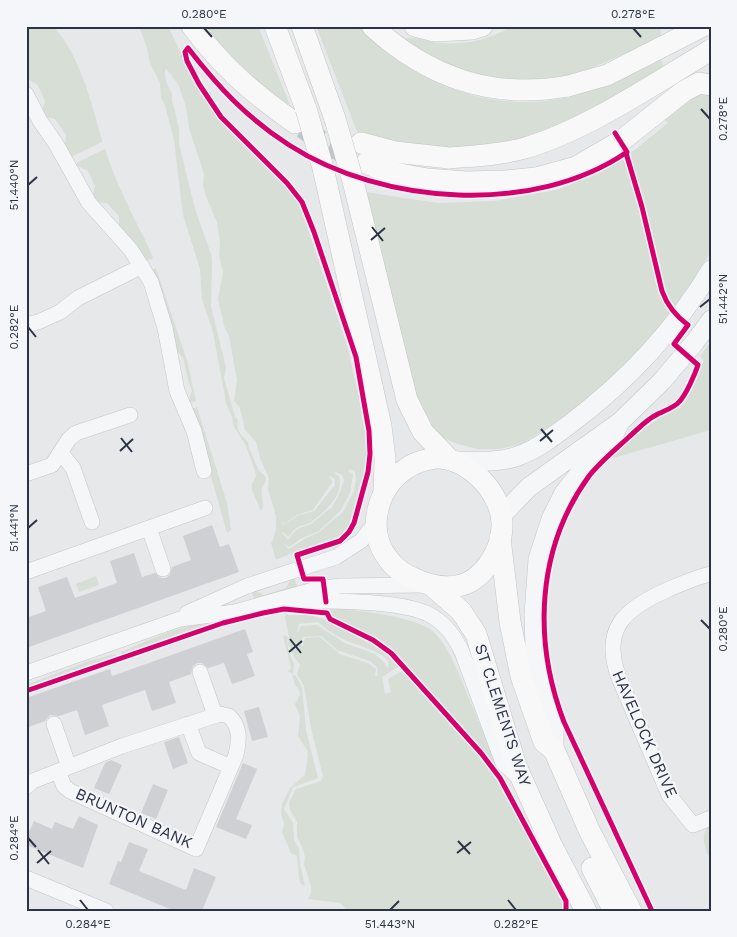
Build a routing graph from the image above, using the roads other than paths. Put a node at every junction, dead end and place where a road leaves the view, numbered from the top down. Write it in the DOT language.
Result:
graph roads {
  1 [pos="192,26"];
  2 [pos="275,26"];
  3 [pos="302,26"];
  4 [pos="372,26"];
  5 [pos="415,26"];
  6 [pos="482,26"];
  7 [pos="690,27"];
  8 [pos="711,50"];
  9 [pos="707,79"];
  10 [pos="26,94"];
  11 [pos="297,115"];
  12 [pos="142,266"];
  13 [pos="711,270"];
  14 [pos="711,320"];
  15 [pos="26,324"];
  16 [pos="130,415"];
  17 [pos="620,422"];
  18 [pos="61,453"];
  19 [pos="453,460"];
  20 [pos="204,471"];
  21 [pos="26,474"];
  22 [pos="384,492"];
  23 [pos="206,508"];
  24 [pos="502,516"];
  25 [pos="92,522"];
  26 [pos="376,522"];
  27 [pos="149,528"];
  28 [pos="500,538"];
  29 [pos="163,569"];
  30 [pos="26,572"];
  31 [pos="711,574"];
  32 [pos="430,585"];
  33 [pos="279,600"];
  34 [pos="180,619"];
  35 [pos="200,672"];
  36 [pos="26,673"];
  37 [pos="215,715"];
  38 [pos="54,724"];
  39 [pos="188,724"];
  40 [pos="554,750"];
  41 [pos="231,767"];
  42 [pos="63,770"];
  43 [pos="524,783"];
  44 [pos="26,788"];
  45 [pos="711,818"];
  46 [pos="589,830"];
  47 [pos="26,878"];
  48 [pos="574,888"];
  49 [pos="106,911"];
  50 [pos="578,911"];
  51 [pos="586,911"];
  52 [pos="614,911"];
  53 [pos="631,911"];
  1 -- 11 [label="main road"];
  2 -- 11 [label="main road"];
  3 -- 19 [label="main road, bridge"];
  4 -- 7 [label="main road, bridge"];
  5 -- 6 [label="main road"];
  8 -- 9 [label="main road, bridge"];
  10 -- 12 [label="street"];
  11 -- 22 [label="main road, bridge"];
  12 -- 15 [label="street"];
  12 -- 20 [label="street"];
  13 -- 19 [label="street"];
  14 -- 17 [label="street"];
  16 -- 18 [label="street"];
  17 -- 24 [label="street"];
  17 -- 40 [label="street"];
  18 -- 21 [label="street"];
  18 -- 25 [label="street"];
  19 -- 22 [label="main road"];
  19 -- 24 [label="main road"];
  22 -- 26 [label="main road"];
  23 -- 27 [label="street"];
  24 -- 28 [label="main road"];
  26 -- 32 [label="main road"];
  26 -- 34 [label="street"];
  27 -- 29 [label="street"];
  27 -- 30 [label="street"];
  28 -- 32 [label="main road"];
  28 -- 40 [label="main road, ST CLEMENTS WAY"];
  31 -- 45 [label="street, HAVELOCK DRIVE"];
  32 -- 33 [label="street"];
  32 -- 43 [label="main road, ST CLEMENTS WAY"];
  33 -- 34 [label="street"];
  33 -- 43 [label="street"];
  34 -- 36 [label="street"];
  35 -- 37 [label="street"];
  37 -- 39 [label="street, BRUNTON BANK"];
  37 -- 41 [label="street, BRUNTON BANK"];
  38 -- 42 [label="street"];
  39 -- 41 [label="street"];
  39 -- 42 [label="street, BRUNTON BANK"];
  40 -- 46 [label="main road, ST CLEMENTS WAY"];
  41 -- 42 [label="street, BRUNTON BANK"];
  42 -- 44 [label="street, BRUNTON BANK"];
  43 -- 48 [label="main road, ST CLEMENTS WAY"];
  46 -- 52 [label="main road, ST CLEMENTS WAY"];
  46 -- 53 [label="main road, ST CLEMENTS WAY"];
  47 -- 49 [label="street"];
  48 -- 50 [label="street"];
  48 -- 51 [label="main road, ST CLEMENTS WAY"];
}
